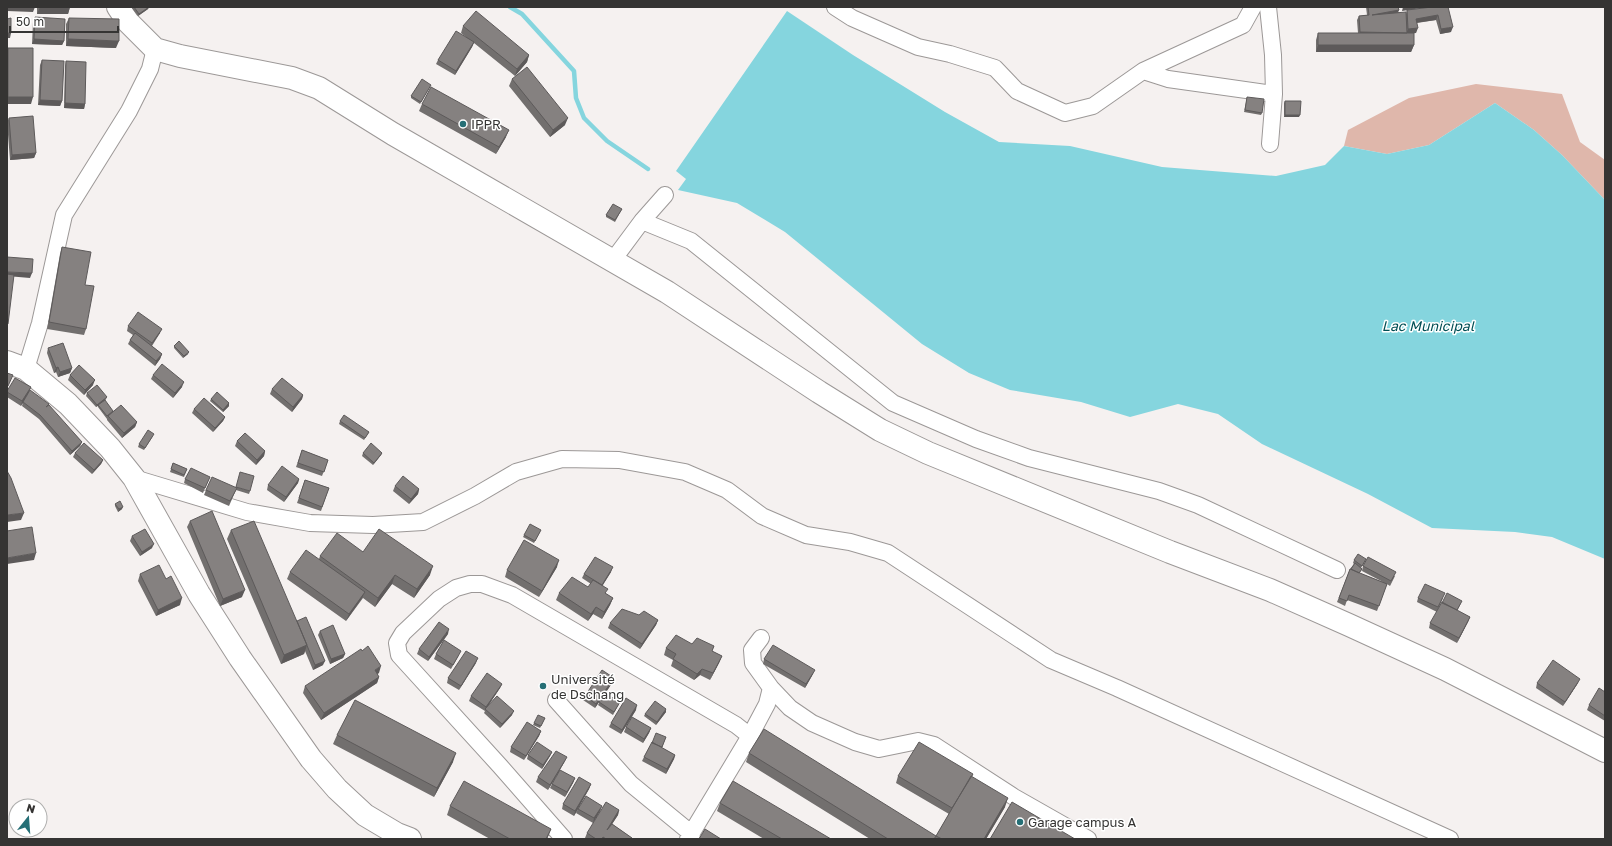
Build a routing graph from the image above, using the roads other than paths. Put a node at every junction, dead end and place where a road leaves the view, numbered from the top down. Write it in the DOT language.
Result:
graph roads {
  1 [pos="118,7"];
  2 [pos="835,7"];
  3 [pos="1253,7"];
  4 [pos="1268,7"];
  5 [pos="155,49"];
  6 [pos="1143,71"];
  7 [pos="1274,94"];
  8 [pos="1270,144"];
  9 [pos="664,195"];
  10 [pos="642,221"];
  11 [pos="613,260"];
  12 [pos="16,366"];
  13 [pos="134,478"];
  14 [pos="1337,570"];
  15 [pos="761,638"];
  16 [pos="771,688"];
  17 [pos="556,700"];
  18 [pos="750,736"];
  19 [pos="1605,751"];
  20 [pos="690,836"];
  21 [pos="410,839"];
  22 [pos="564,839"];
  23 [pos="1088,839"];
  24 [pos="1450,839"];
  1 -- 5 [label="main road"];
  2 -- 6 [label="street"];
  3 -- 6 [label="street"];
  4 -- 7 [label="street"];
  5 -- 11 [label="main road"];
  5 -- 12 [label="street"];
  6 -- 7 [label="street"];
  7 -- 8 [label="street"];
  9 -- 10 [label="street"];
  10 -- 11 [label="street"];
  10 -- 14 [label="street"];
  11 -- 19 [label="main road"];
  12 -- 13 [label="main road"];
  13 -- 21 [label="main road"];
  13 -- 24 [label="street"];
  15 -- 16 [label="street"];
  16 -- 18 [label="street"];
  16 -- 23 [label="street"];
  17 -- 20 [label="street"];
  18 -- 20 [label="street"];
  18 -- 22 [label="street"];
}
